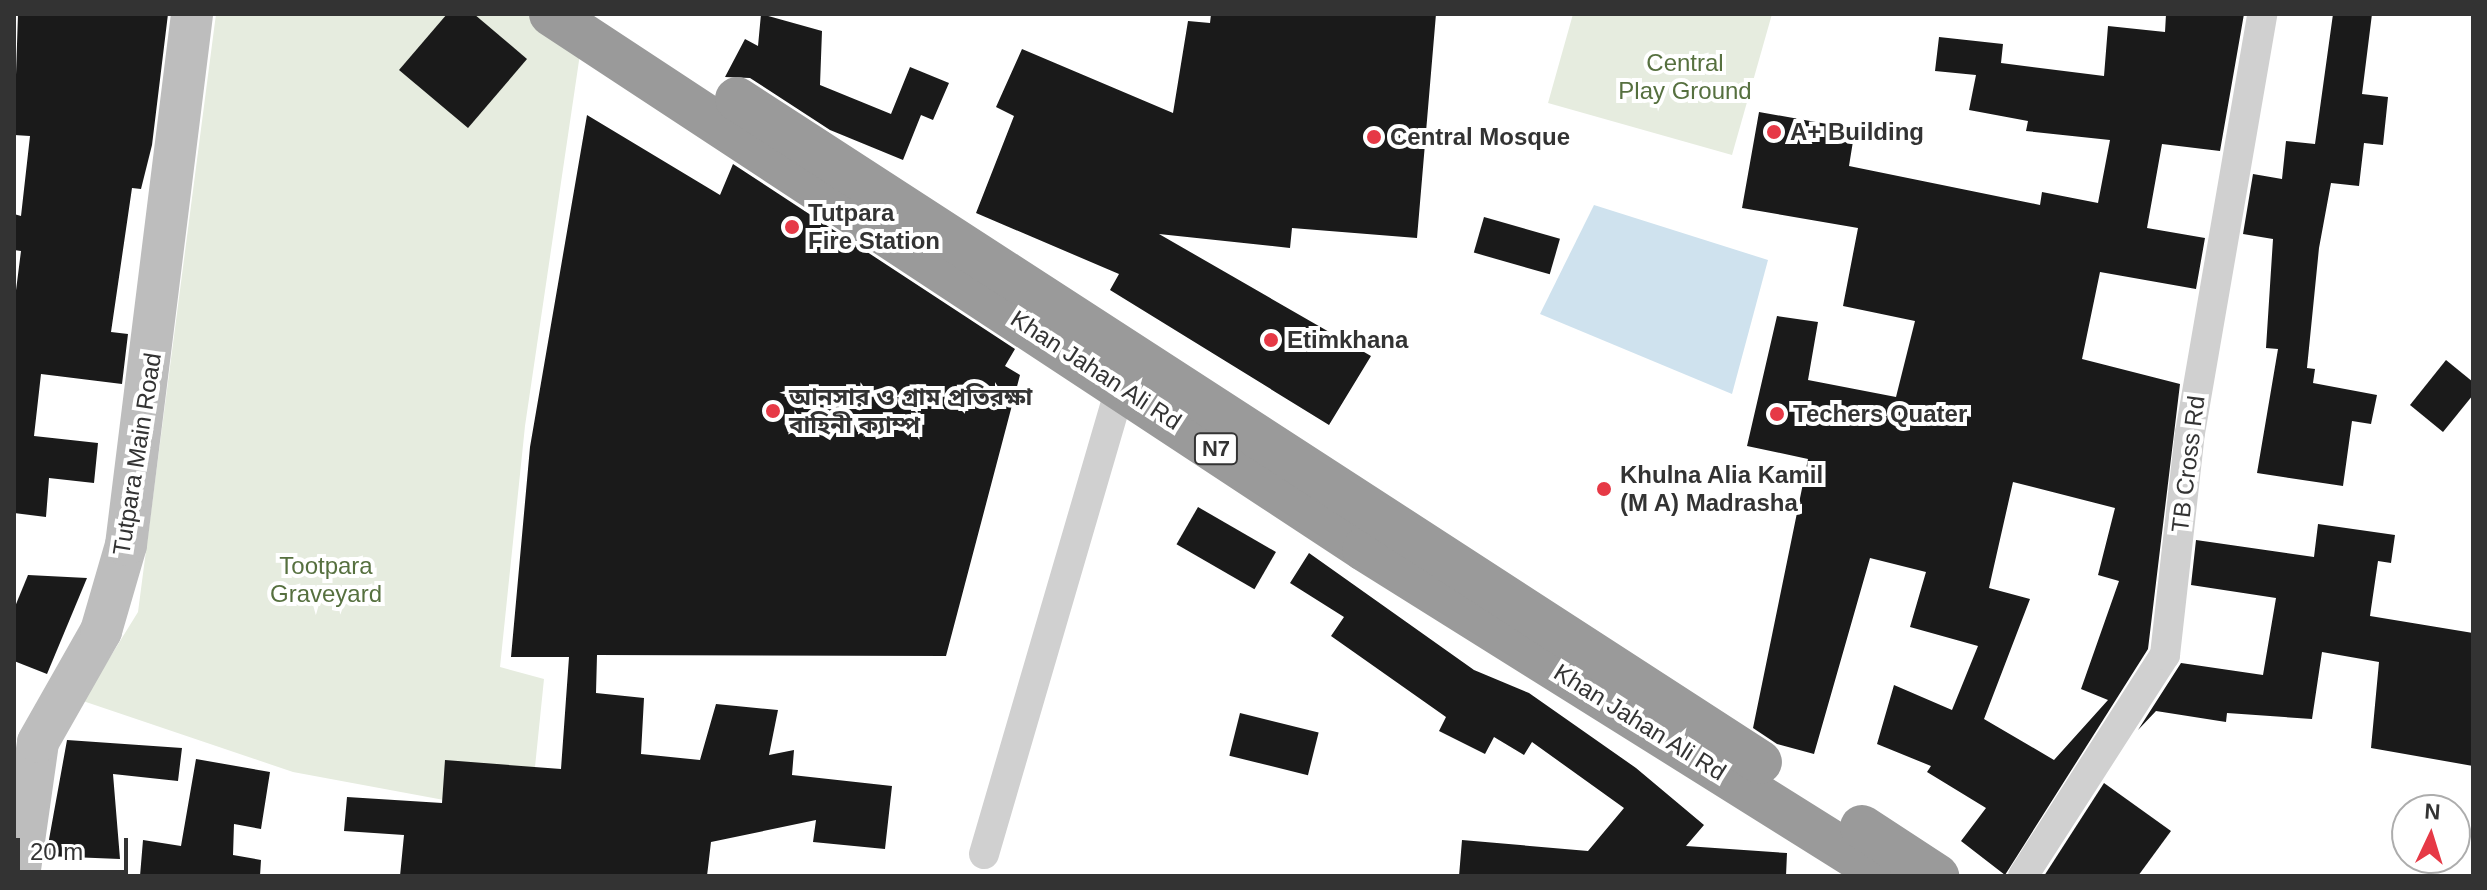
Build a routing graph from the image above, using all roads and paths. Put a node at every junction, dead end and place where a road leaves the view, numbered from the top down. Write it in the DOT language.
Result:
graph roads {
  1 [pos="192,14"];
  2 [pos="551,14"];
  3 [pos="603,14"];
  4 [pos="2262,14"];
  5 [pos="1121,387"];
  6 [pos="984,854"];
  7 [pos="19,876"];
  8 [pos="1886,876"];
  9 [pos="1937,876"];
  10 [pos="2023,876"];
  1 -- 7 [label="street, Tutpara Main Road"];
  2 -- 5 [label="highway, Khan Jahan Ali Rd / N7"];
  3 -- 9 [label="highway, Khan Jahan Ali Rd / N7"];
  4 -- 10 [label="street, TB Cross Rd"];
  5 -- 6 [label="street"];
  5 -- 8 [label="highway, Khan Jahan Ali Rd / N7"];
}
